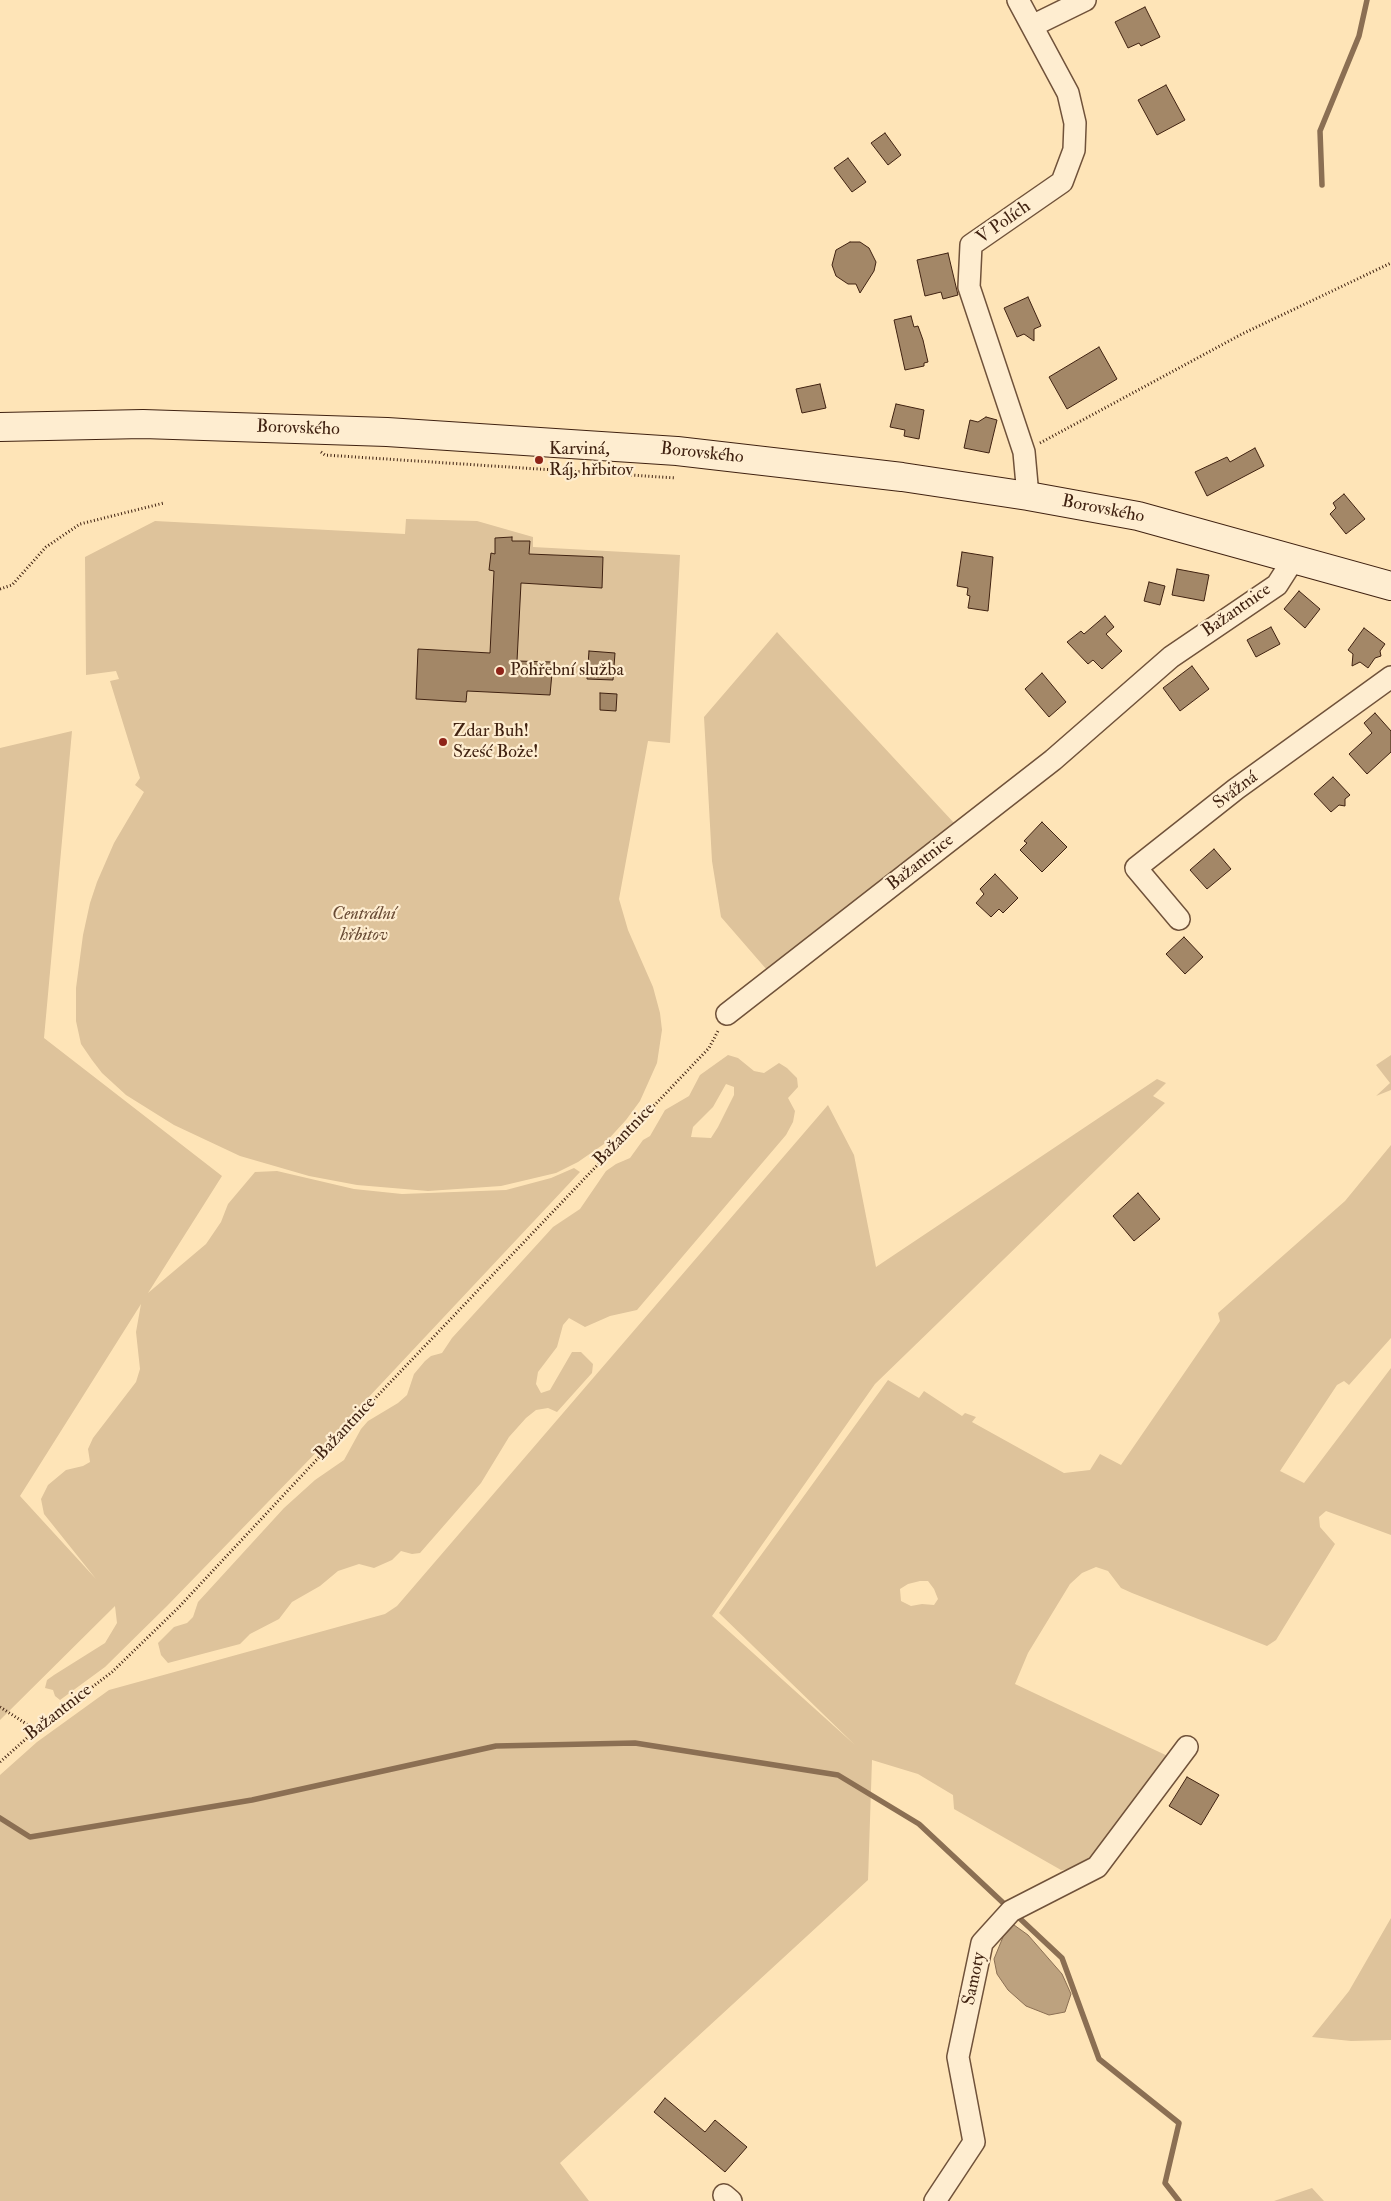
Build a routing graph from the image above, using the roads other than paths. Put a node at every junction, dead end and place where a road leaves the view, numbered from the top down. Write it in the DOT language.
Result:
graph roads {
  1 [pos="1018,0"];
  2 [pos="1085,0"];
  3 [pos="1032,26"];
  4 [pos="0,427"];
  5 [pos="1028,496"];
  6 [pos="1293,560"];
  7 [pos="1391,586"];
  8 [pos="1391,677"];
  9 [pos="1179,919"];
  10 [pos="727,1014"];
  11 [pos="1188,1747"];
  12 [pos="935,2201"];
  1 -- 3 [label="street, V Polích"];
  2 -- 3 [label="street"];
  3 -- 5 [label="street, V Polích"];
  4 -- 5 [label="main road, Borovského"];
  5 -- 6 [label="main road, Borovského"];
  6 -- 7 [label="main road, Borovského"];
  6 -- 10 [label="street, Bažantnice"];
  8 -- 9 [label="street, Svážná"];
  11 -- 12 [label="street, Samoty"];
}
